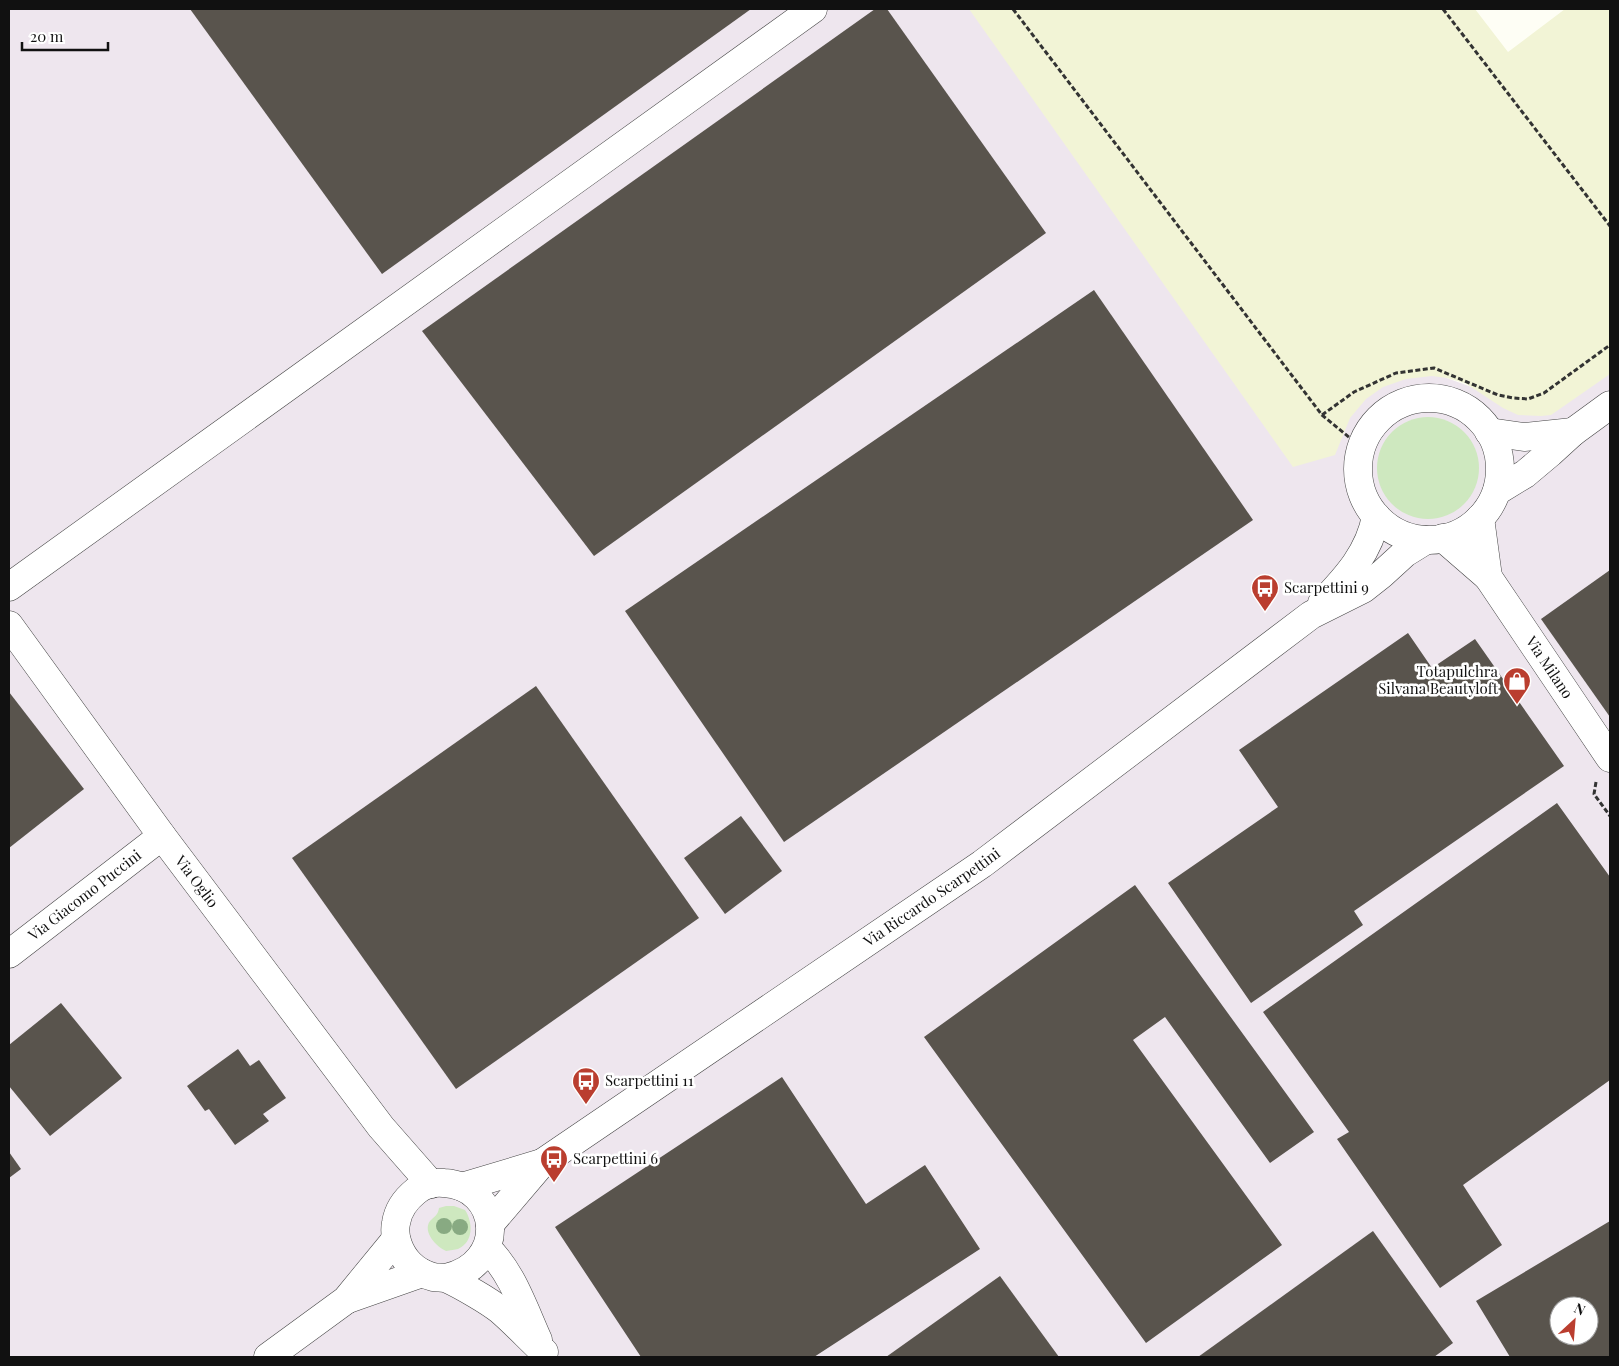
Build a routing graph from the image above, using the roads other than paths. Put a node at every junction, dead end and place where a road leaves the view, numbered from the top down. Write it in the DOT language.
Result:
graph roads {
  1 [pos="813,9"];
  2 [pos="1610,405"];
  3 [pos="1489,432"];
  4 [pos="1573,432"];
  5 [pos="1497,491"];
  6 [pos="1376,516"];
  7 [pos="1480,518"];
  8 [pos="1435,539"];
  9 [pos="1488,577"];
  10 [pos="9,587"];
  11 [pos="1311,616"];
  12 [pos="9,625"];
  13 [pos="1610,758"];
  14 [pos="162,836"];
  15 [pos="9,954"];
  16 [pos="388,1134"];
  17 [pos="542,1164"];
  18 [pos="431,1184"];
  19 [pos="462,1187"];
  20 [pos="400,1208"];
  21 [pos="488,1236"];
  22 [pos="396,1239"];
  23 [pos="434,1275"];
  24 [pos="346,1300"];
  25 [pos="545,1355"];
  26 [pos="268,1357"];
  1 -- 10 [label="street"];
  2 -- 4 [label="street"];
  3 -- 4 [label="street"];
  3 -- 5 [label="street"];
  3 -- 6 [label="street"];
  4 -- 5 [label="street"];
  5 -- 7 [label="street"];
  6 -- 8 [label="street"];
  6 -- 11 [label="street, Via Riccardo Scarpettini"];
  7 -- 8 [label="street"];
  7 -- 9 [label="street, Via Milano"];
  8 -- 9 [label="street, Via Milano"];
  8 -- 11 [label="street, Via Riccardo Scarpettini"];
  9 -- 13 [label="street, Via Milano"];
  11 -- 17 [label="street, Via Riccardo Scarpettini"];
  12 -- 14 [label="street, Via Oglio"];
  14 -- 15 [label="street, Via Giacomo Puccini"];
  14 -- 16 [label="street, Via Oglio"];
  16 -- 18 [label="street, Via Oglio"];
  16 -- 20 [label="street, Via Oglio"];
  17 -- 19 [label="street, Via Riccardo Scarpettini"];
  17 -- 21 [label="street, Via Riccardo Scarpettini"];
  18 -- 19 [label="street"];
  18 -- 20 [label="street"];
  19 -- 21 [label="street"];
  20 -- 22 [label="street"];
  21 -- 23 [label="street"];
  21 -- 25 [label="street"];
  22 -- 23 [label="street"];
  22 -- 24 [label="street"];
  23 -- 24 [label="street"];
  23 -- 25 [label="street"];
  24 -- 26 [label="street"];
}
